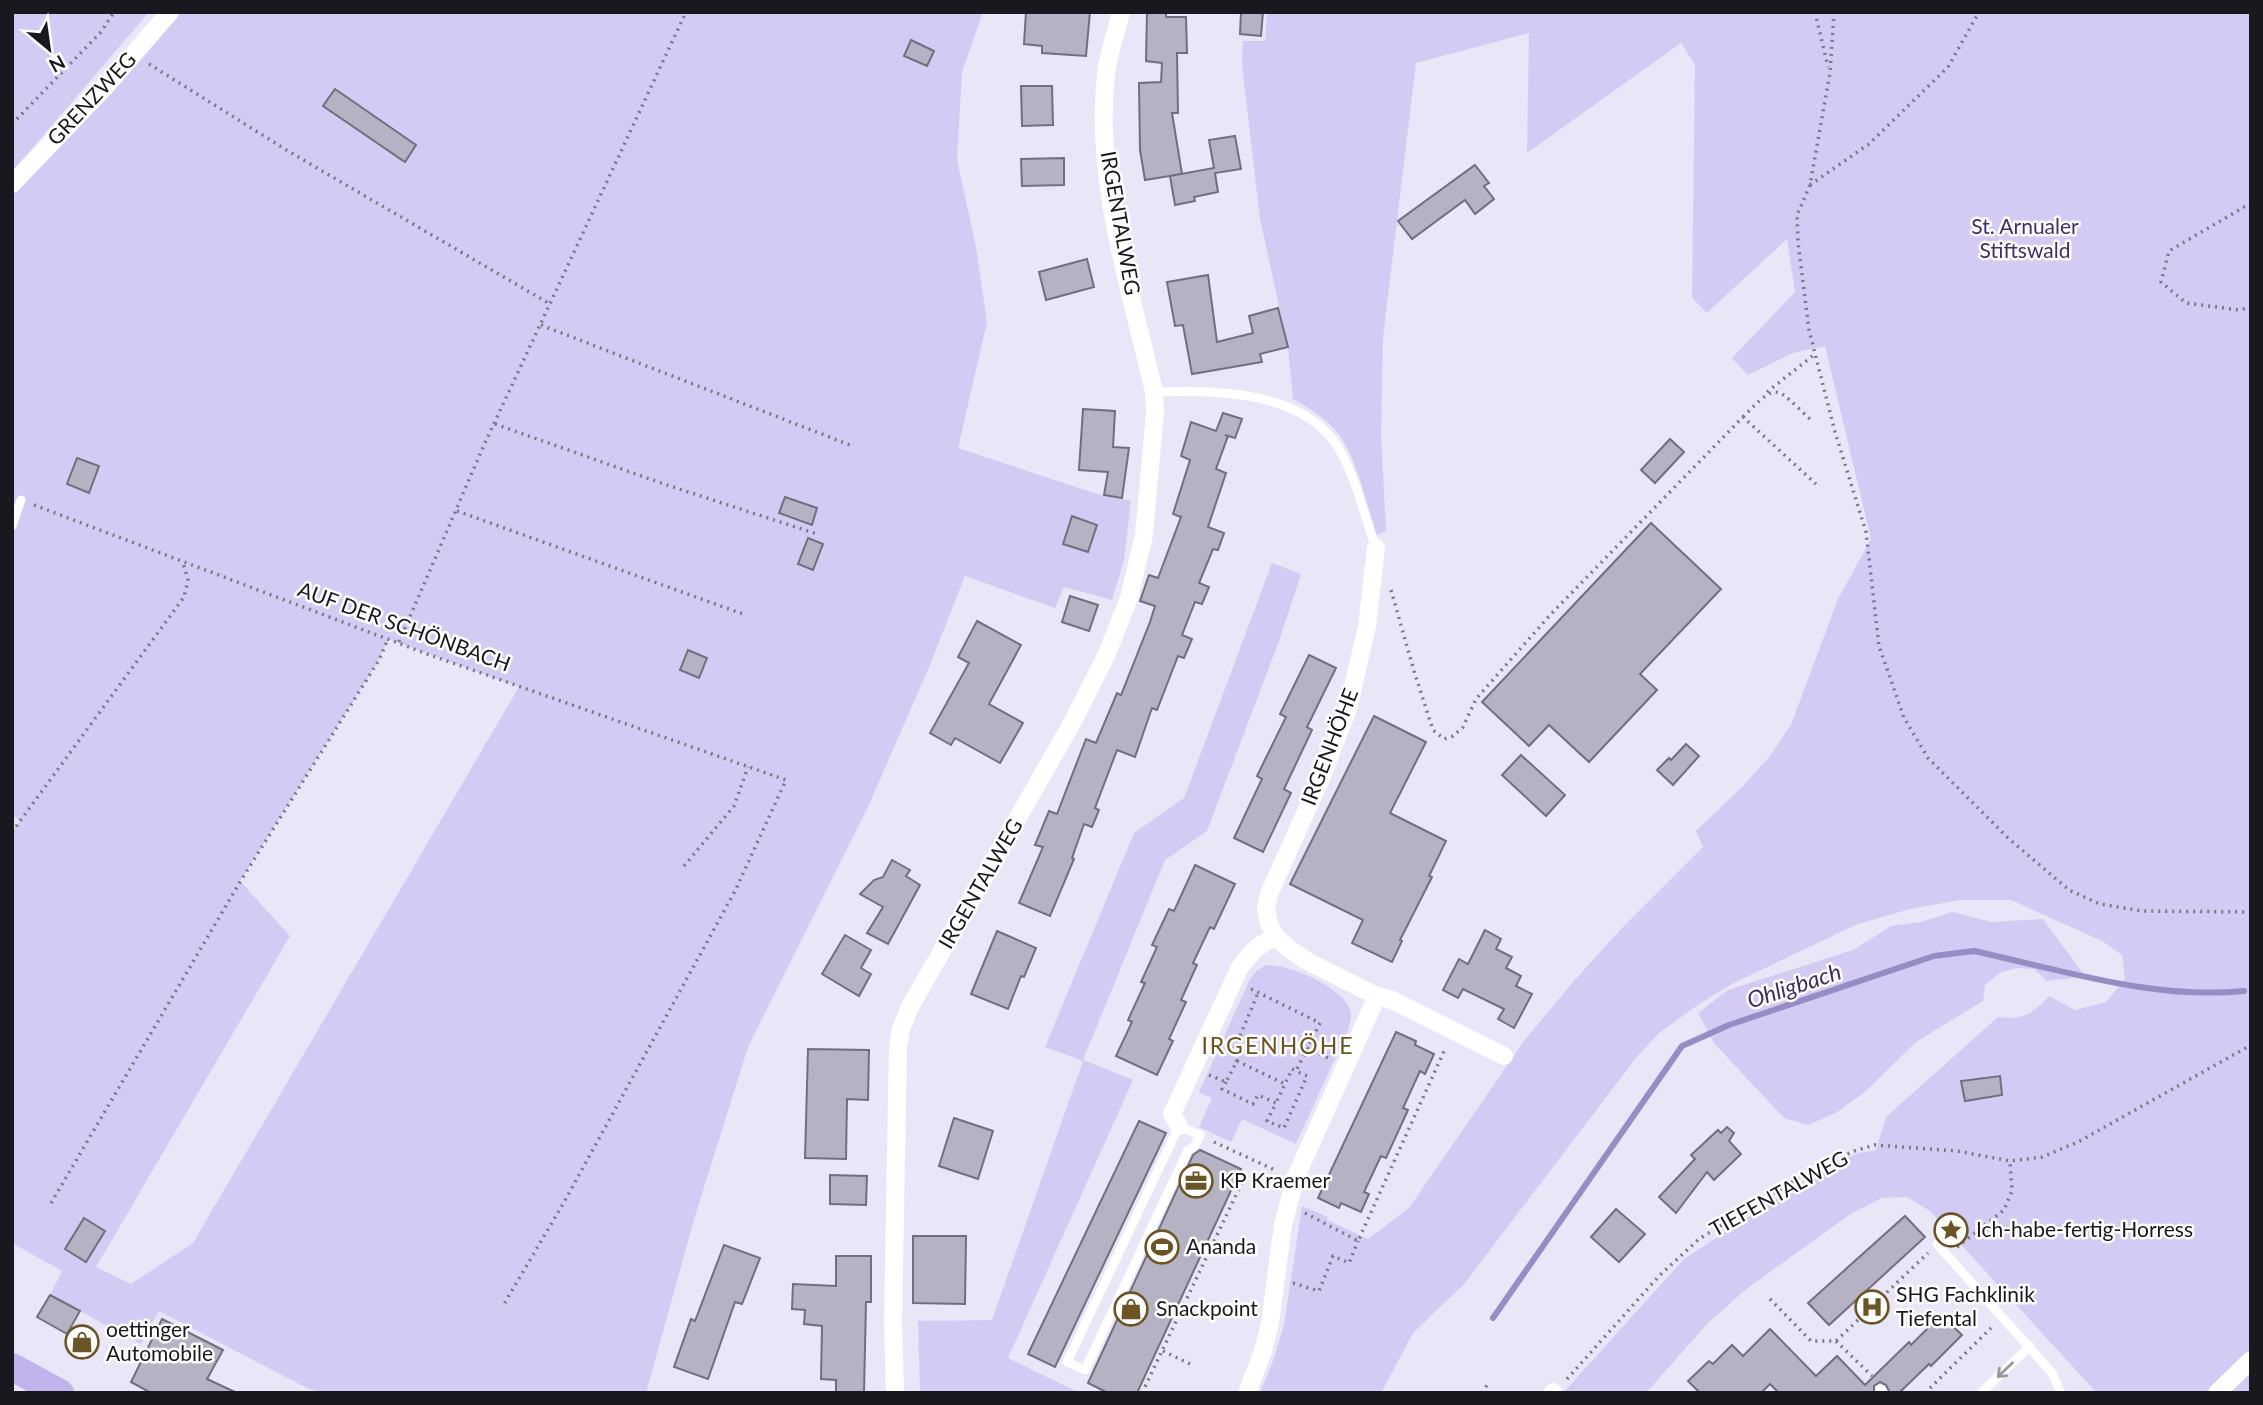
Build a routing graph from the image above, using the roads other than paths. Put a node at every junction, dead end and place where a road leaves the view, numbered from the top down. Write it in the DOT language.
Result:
graph roads {
  1 [pos="170,12"];
  2 [pos="1121,12"];
  3 [pos="12,184"];
  4 [pos="1154,393"];
  5 [pos="22,500"];
  6 [pos="12,526"];
  7 [pos="1376,548"];
  8 [pos="1276,937"];
  9 [pos="1377,996"];
  10 [pos="1504,1056"];
  11 [pos="1179,1126"];
  12 [pos="1937,1244"];
  13 [pos="2029,1346"];
  14 [pos="2251,1360"];
  15 [pos="12,1367"];
  16 [pos="60,1393"];
  17 [pos="895,1393"];
  18 [pos="1247,1393"];
  19 [pos="1981,1393"];
  20 [pos="2061,1393"];
  21 [pos="2217,1393"];
  1 -- 3 [label="street, GRENZWEG"];
  2 -- 4 [label="street, IRGENTALWEG"];
  4 -- 7 [label="lane"];
  4 -- 17 [label="street, IRGENTALWEG"];
  5 -- 6 [label="lane"];
  7 -- 8 [label="street, IRGENHÖHE"];
  8 -- 9 [label="street"];
  8 -- 11 [label="street"];
  9 -- 10 [label="street"];
  9 -- 18 [label="street"];
  11 -- 11 [label="lane"];
  12 -- 13 [label="lane"];
  13 -- 19 [label="lane, one-way"];
  13 -- 20 [label="lane"];
  14 -- 21 [label="street"];
  15 -- 16 [label="main road"];
}
